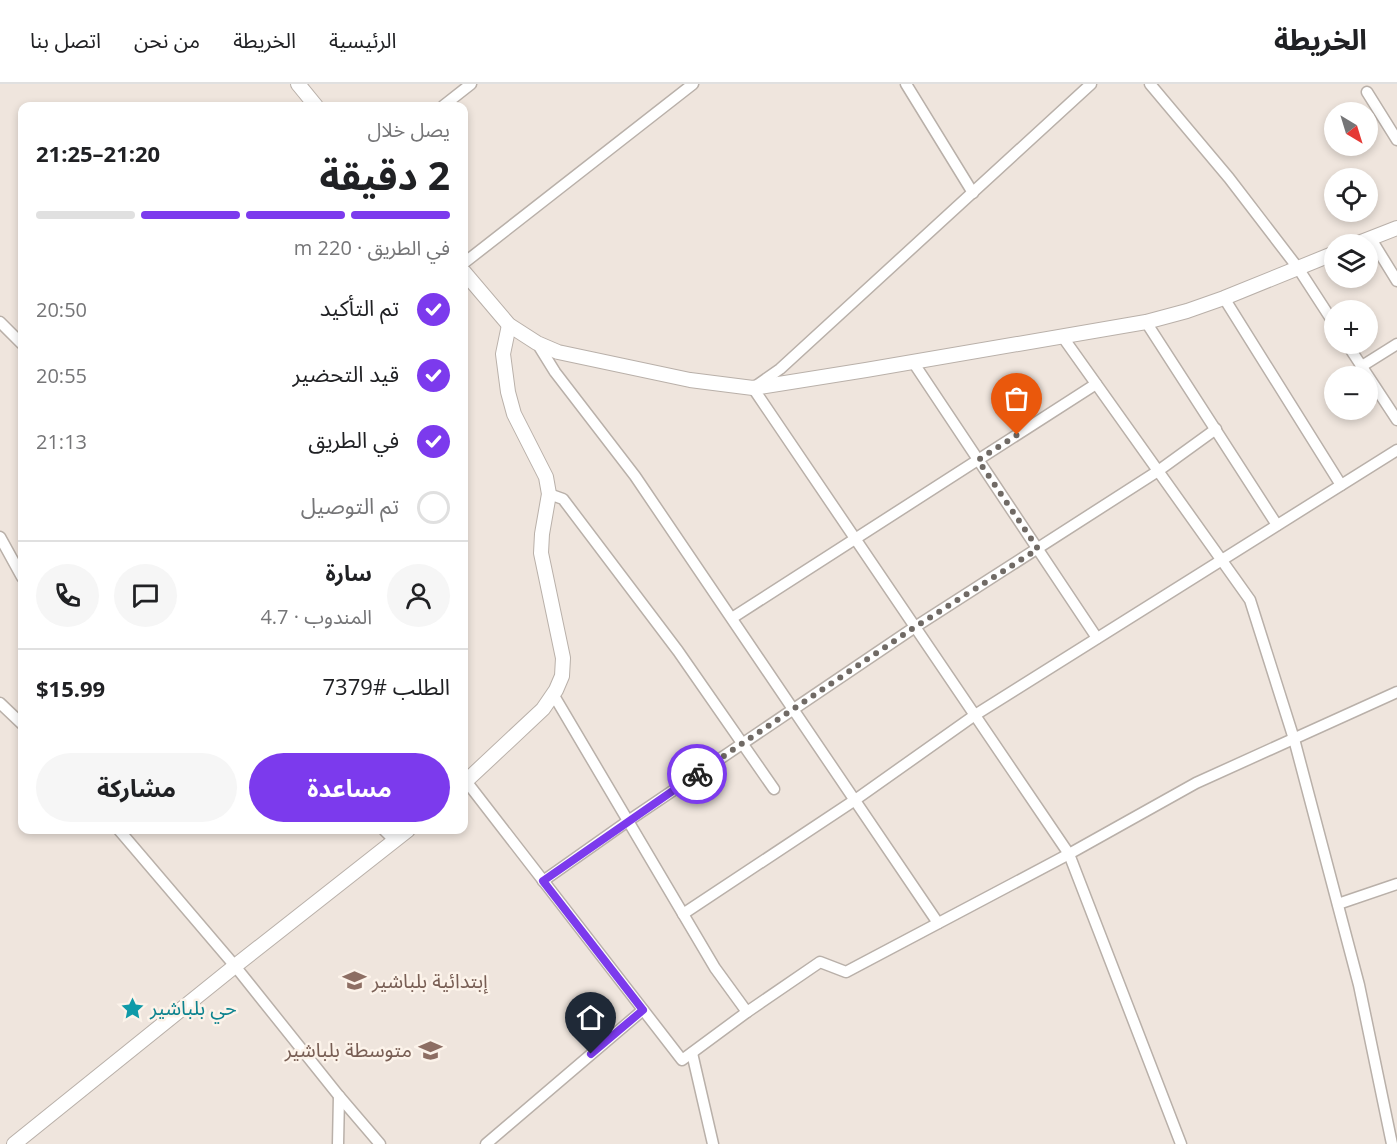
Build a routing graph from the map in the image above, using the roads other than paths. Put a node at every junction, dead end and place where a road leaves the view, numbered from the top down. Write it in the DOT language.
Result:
graph roads {
  1 [pos="298,84"];
  2 [pos="471,84"];
  3 [pos="693,84"];
  4 [pos="906,84"];
  5 [pos="1091,84"];
  6 [pos="1150,84"];
  7 [pos="1367,92"];
  8 [pos="313,102"];
  9 [pos="448,102"];
  10 [pos="1396,136"];
  11 [pos="973,193"];
  12 [pos="1397,228"];
  13 [pos="1378,236"];
  14 [pos="1378,250"];
  15 [pos="1324,257"];
  16 [pos="468,260"];
  17 [pos="1298,268"];
  18 [pos="468,277"];
  19 [pos="1397,281"];
  20 [pos="1224,298"];
  21 [pos="1324,308"];
  22 [pos="0,322"];
  23 [pos="1146,322"];
  24 [pos="509,325"];
  25 [pos="1062,336"];
  26 [pos="18,340"];
  27 [pos="537,343"];
  28 [pos="1397,344"];
  29 [pos="1354,354"];
  30 [pos="913,362"];
  31 [pos="1362,366"];
  32 [pos="1096,384"];
  33 [pos="753,388"];
  34 [pos="1378,391"];
  35 [pos="1397,420"];
  36 [pos="1216,429"];
  37 [pos="1397,450"];
  38 [pos="978,460"];
  39 [pos="1158,471"];
  40 [pos="1341,485"];
  41 [pos="549,494"];
  42 [pos="1277,525"];
  43 [pos="0,537"];
  44 [pos="855,538"];
  45 [pos="1038,549"];
  46 [pos="1221,560"];
  47 [pos="18,571"];
  48 [pos="732,618"];
  49 [pos="915,627"];
  50 [pos="1097,638"];
  51 [pos="1397,692"];
  52 [pos="553,694"];
  53 [pos="1,705"];
  54 [pos="794,710"];
  55 [pos="975,715"];
  56 [pos="18,720"];
  57 [pos="1294,739"];
  58 [pos="742,743"];
  59 [pos="468,779"];
  60 [pos="468,786"];
  61 [pos="774,789"];
  62 [pos="855,800"];
  63 [pos="628,821"];
  64 [pos="122,834"];
  65 [pos="388,834"];
  66 [pos="403,834"];
  67 [pos="395,841"];
  68 [pos="1069,854"];
  69 [pos="543,881"];
  70 [pos="1397,884"];
  71 [pos="1338,904"];
  72 [pos="683,914"];
  73 [pos="938,923"];
  74 [pos="235,966"];
  75 [pos="643,1010"];
  76 [pos="747,1012"];
  77 [pos="692,1053"];
  78 [pos="339,1096"];
  79 [pos="14,1144"];
  80 [pos="338,1144"];
  81 [pos="380,1144"];
  82 [pos="486,1144"];
  83 [pos="713,1144"];
  84 [pos="1181,1144"];
  85 [pos="1392,1144"];
  1 -- 8 [label="street"];
  2 -- 9 [label="street"];
  3 -- 16 [label="street"];
  4 -- 11 [label="street"];
  5 -- 11 [label="street"];
  6 -- 17 [label="street"];
  7 -- 10 [label="street"];
  11 -- 33 [label="street"];
  12 -- 13 [label="street"];
  14 -- 19 [label="street"];
  15 -- 17 [label="street"];
  17 -- 20 [label="street"];
  17 -- 21 [label="street"];
  18 -- 24 [label="street"];
  20 -- 23 [label="street"];
  20 -- 40 [label="street"];
  22 -- 26 [label="street"];
  23 -- 25 [label="street"];
  23 -- 36 [label="street"];
  24 -- 27 [label="street"];
  24 -- 41 [label="street"];
  25 -- 30 [label="street"];
  25 -- 32 [label="street"];
  27 -- 33 [label="street"];
  27 -- 48 [label="street"];
  28 -- 31 [label="street"];
  29 -- 31 [label="street"];
  30 -- 33 [label="street"];
  30 -- 38 [label="street"];
  32 -- 38 [label="street"];
  32 -- 39 [label="street"];
  33 -- 44 [label="street"];
  34 -- 35 [label="street"];
  36 -- 39 [label="street"];
  36 -- 42 [label="street"];
  37 -- 40 [label="street"];
  38 -- 44 [label="street"];
  38 -- 45 [label="street"];
  39 -- 45 [label="street"];
  39 -- 46 [label="street"];
  40 -- 42 [label="street"];
  41 -- 52 [label="street"];
  41 -- 58 [label="street"];
  42 -- 46 [label="street"];
  43 -- 47 [label="street"];
  44 -- 48 [label="street"];
  44 -- 49 [label="street"];
  45 -- 49 [label="street"];
  45 -- 50 [label="street"];
  46 -- 50 [label="street"];
  46 -- 57 [label="street"];
  48 -- 54 [label="street"];
  49 -- 54 [label="street"];
  49 -- 55 [label="street"];
  50 -- 55 [label="street"];
  51 -- 57 [label="street"];
  52 -- 59 [label="street"];
  52 -- 63 [label="street"];
  53 -- 56 [label="street"];
  54 -- 58 [label="street"];
  54 -- 62 [label="street"];
  55 -- 62 [label="street"];
  55 -- 68 [label="street"];
  57 -- 68 [label="street"];
  57 -- 71 [label="street"];
  58 -- 61 [label="street"];
  58 -- 63 [label="street"];
  60 -- 69 [label="street"];
  62 -- 72 [label="street"];
  62 -- 73 [label="street"];
  63 -- 69 [label="street"];
  63 -- 72 [label="street"];
  64 -- 74 [label="street"];
  65 -- 67 [label="street"];
  66 -- 67 [label="street"];
  67 -- 74 [label="street"];
  68 -- 73 [label="street"];
  68 -- 84 [label="street"];
  69 -- 75 [label="street"];
  70 -- 71 [label="street"];
  71 -- 85 [label="street"];
  72 -- 76 [label="street"];
  73 -- 76 [label="street"];
  74 -- 78 [label="street"];
  74 -- 79 [label="street"];
  75 -- 77 [label="street"];
  75 -- 82 [label="street"];
  76 -- 77 [label="street"];
  77 -- 83 [label="street"];
  78 -- 80 [label="street"];
  78 -- 81 [label="street"];
}
